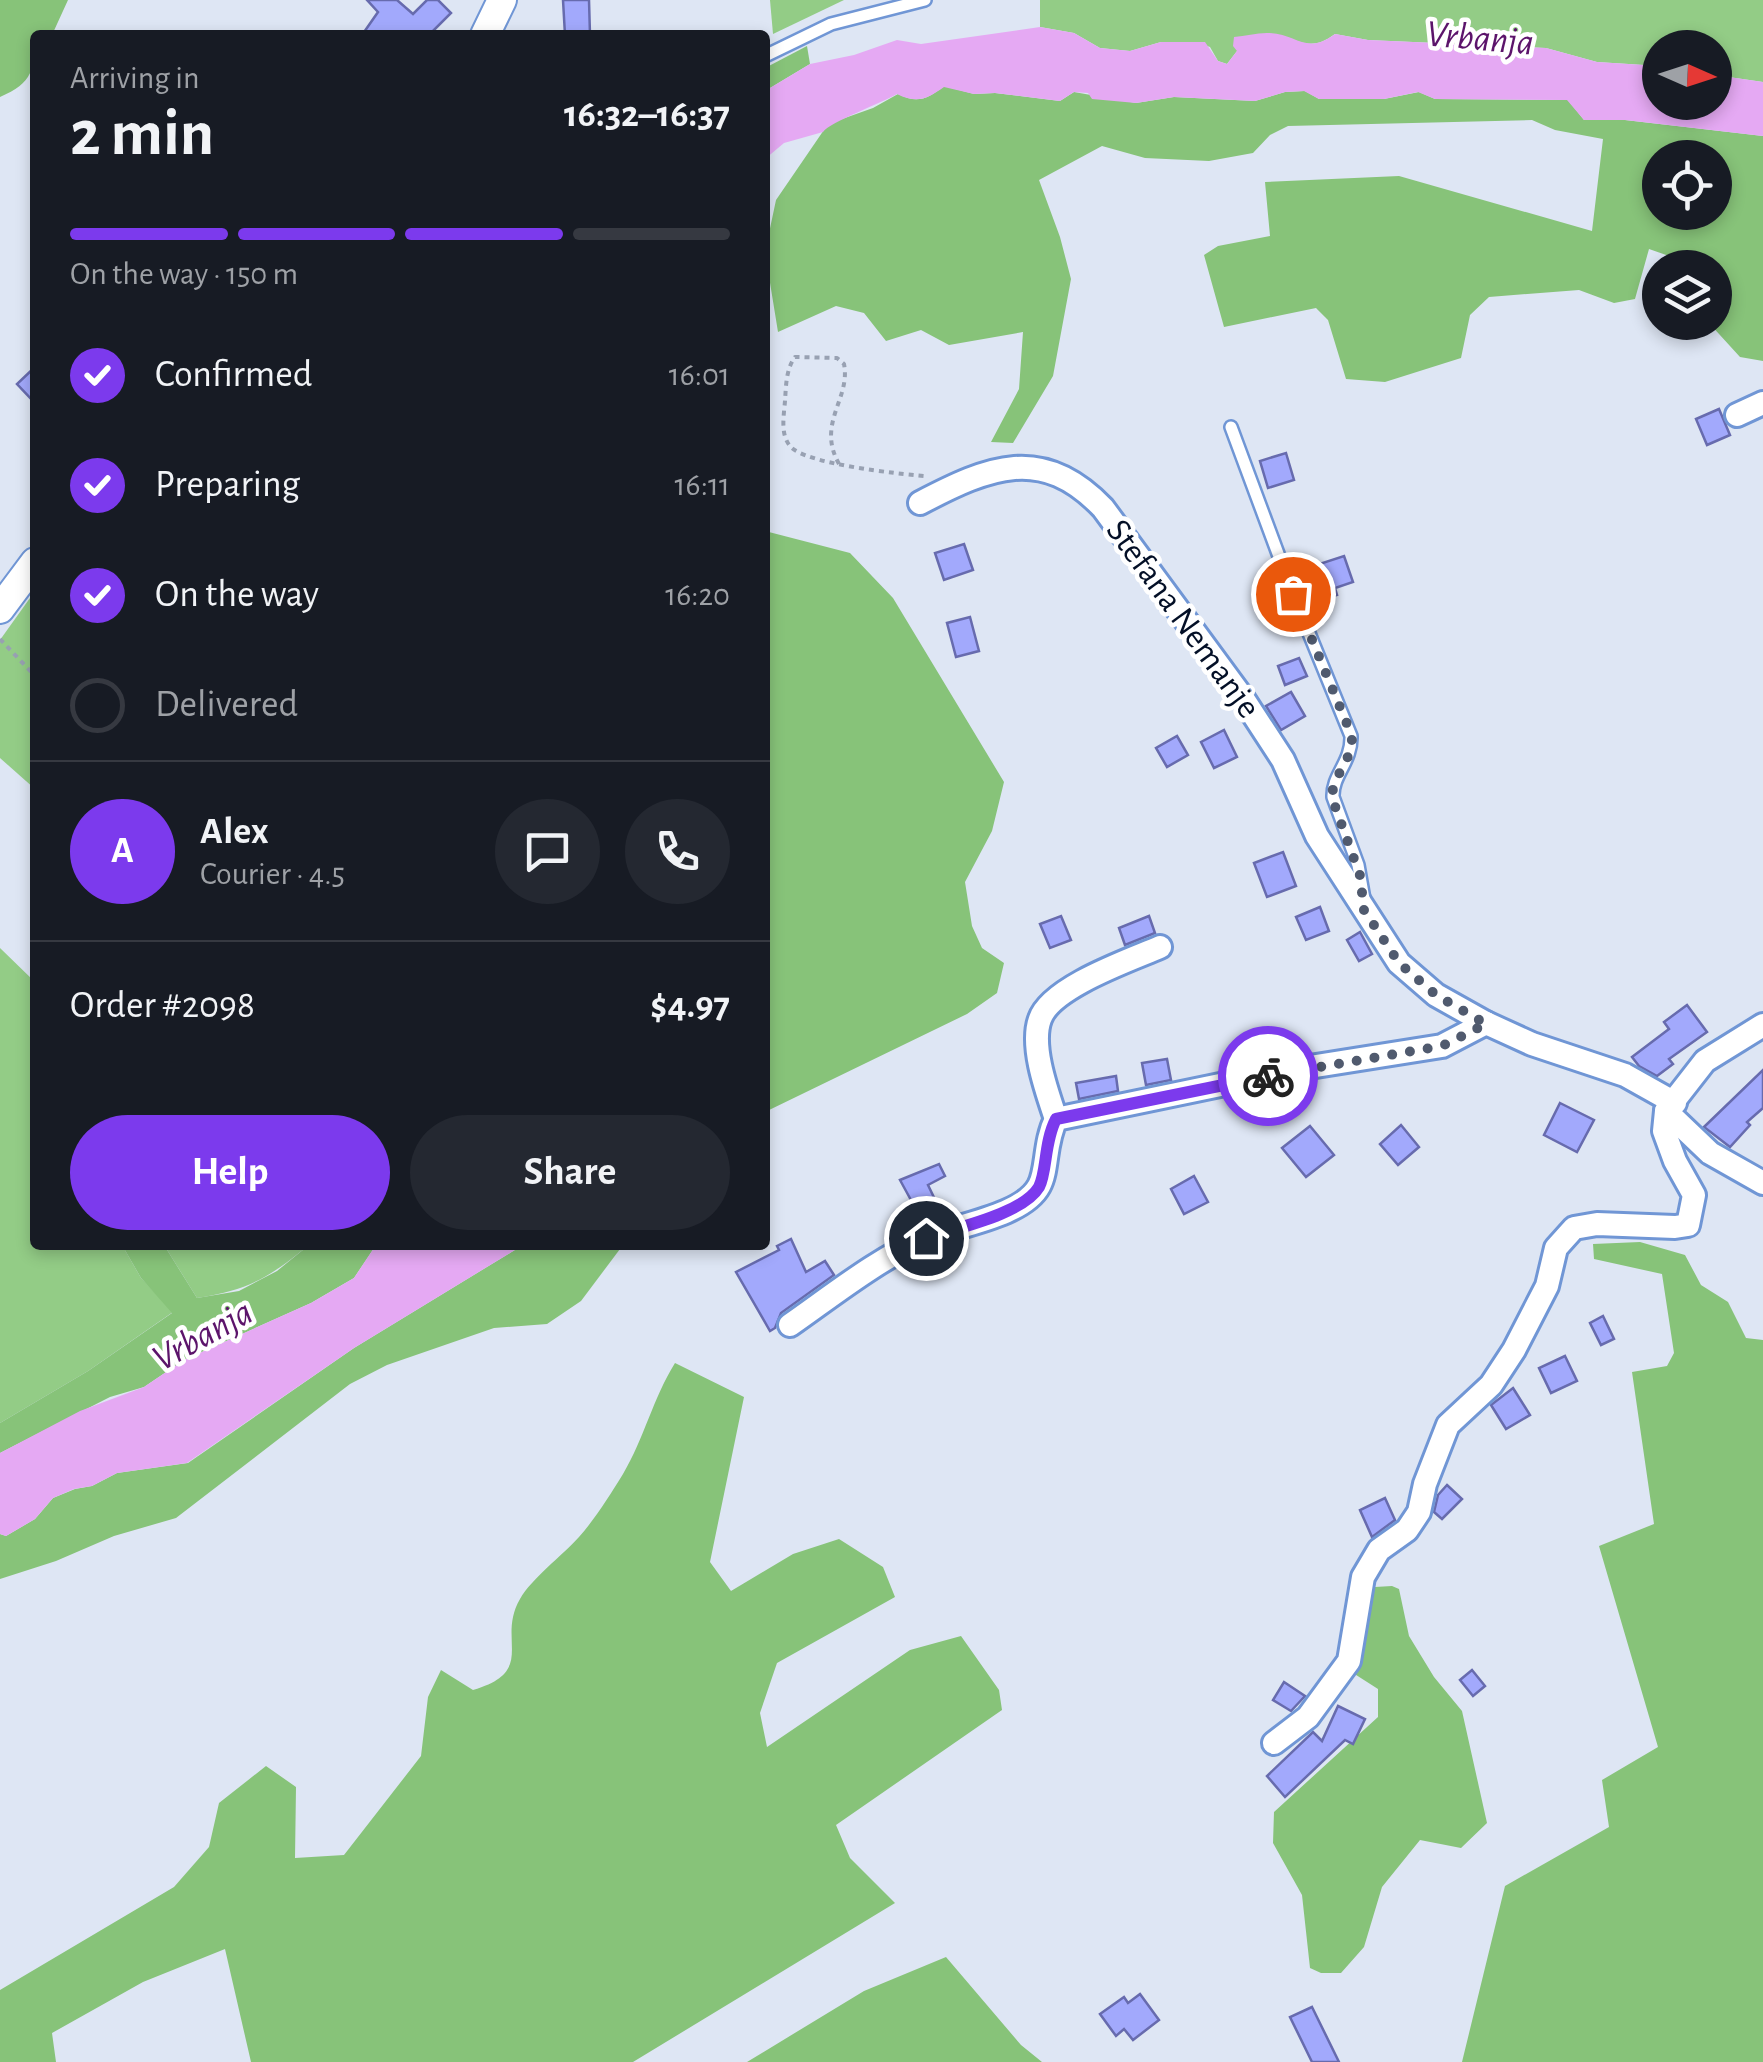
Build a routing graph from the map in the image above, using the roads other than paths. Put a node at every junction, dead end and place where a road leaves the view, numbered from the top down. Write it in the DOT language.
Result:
graph roads {
  1 [pos="502,0"];
  2 [pos="925,0"];
  3 [pos="487,30"];
  4 [pos="770,54"];
  5 [pos="1763,403"];
  6 [pos="1737,415"];
  7 [pos="1231,427"];
  8 [pos="920,503"];
  9 [pos="30,569"];
  10 [pos="0,609"];
  11 [pos="1362,907"];
  12 [pos="1160,947"];
  13 [pos="1486,1024"];
  14 [pos="1763,1025"];
  15 [pos="1671,1107"];
  16 [pos="1056,1119"];
  17 [pos="1763,1183"];
  18 [pos="790,1325"];
  19 [pos="1274,1743"];
  1 -- 3 [label="street"];
  2 -- 4 [label="lane"];
  5 -- 6 [label="street"];
  7 -- 11 [label="lane, Stefana Nemanje"];
  8 -- 11 [label="street, Stefana Nemanje"];
  9 -- 10 [label="street"];
  11 -- 13 [label="street, Stefana Nemanje"];
  12 -- 16 [label="street"];
  13 -- 15 [label="street, Stefana Nemanje"];
  13 -- 16 [label="street"];
  14 -- 15 [label="street"];
  15 -- 17 [label="street, Stefana Nemanje"];
  15 -- 19 [label="street"];
  16 -- 18 [label="street"];
}
